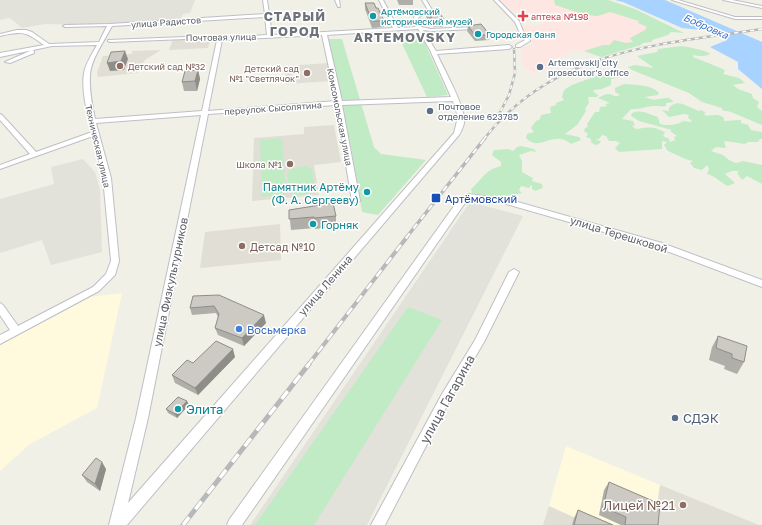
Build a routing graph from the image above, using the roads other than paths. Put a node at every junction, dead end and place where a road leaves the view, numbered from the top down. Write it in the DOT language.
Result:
graph roads {
  1 [pos="266,0"];
  2 [pos="337,0"];
  3 [pos="381,0"];
  4 [pos="424,0"];
  5 [pos="496,0"];
  6 [pos="674,0"];
  7 [pos="725,0"];
  8 [pos="339,6"];
  9 [pos="762,7"];
  10 [pos="268,16"];
  11 [pos="762,18"];
  12 [pos="65,26"];
  13 [pos="110,26"];
  14 [pos="418,28"];
  15 [pos="475,28"];
  16 [pos="396,29"];
  17 [pos="324,33"];
  18 [pos="0,35"];
  19 [pos="270,36"];
  20 [pos="220,39"];
  21 [pos="110,41"];
  22 [pos="101,42"];
  23 [pos="49,46"];
  24 [pos="518,46"];
  25 [pos="509,47"];
  26 [pos="42,48"];
  27 [pos="434,53"];
  28 [pos="0,55"];
  29 [pos="8,62"];
  30 [pos="455,99"];
  31 [pos="339,104"];
  32 [pos="205,113"];
  33 [pos="0,116"];
  34 [pos="92,121"];
  35 [pos="95,133"];
  36 [pos="34,154"];
  37 [pos="0,167"];
  38 [pos="356,201"];
  39 [pos="514,272"];
  40 [pos="762,284"];
  41 [pos="0,307"];
  42 [pos="16,331"];
  43 [pos="0,340"];
  44 [pos="117,525"];
  45 [pos="234,525"];
  46 [pos="378,525"];
  1 -- 10 [label="street"];
  2 -- 8 [label="street"];
  3 -- 16 [label="street"];
  4 -- 14 [label="street"];
  5 -- 24 [label="street"];
  6 -- 11 [label="street"];
  7 -- 9 [label="street"];
  10 -- 13 [label="street, улица Радистов"];
  10 -- 19 [label="street"];
  12 -- 13 [label="street, улица Радистов"];
  13 -- 22 [label="street, Техническая улица"];
  14 -- 15 [label="street, Почтовая улица"];
  14 -- 16 [label="street, Почтовая улица"];
  14 -- 27 [label="street, улица Ленина"];
  16 -- 17 [label="street, Почтовая улица"];
  17 -- 19 [label="street, Почтовая улица"];
  17 -- 31 [label="street, Комсомольская улица"];
  18 -- 23 [label="street"];
  19 -- 20 [label="street, Почтовая улица"];
  20 -- 21 [label="street, Почтовая улица"];
  20 -- 32 [label="street, улица Физкультурников"];
  22 -- 23 [label="street"];
  22 -- 34 [label="street, Техническая улица"];
  23 -- 26 [label="street"];
  25 -- 27 [label="street"];
  26 -- 28 [label="street"];
  26 -- 29 [label="street"];
  27 -- 30 [label="street, улица Ленина"];
  30 -- 31 [label="street, переулок Сысолятина"];
  30 -- 44 [label="street, улица Ленина"];
  31 -- 32 [label="street, переулок Сысолятина"];
  31 -- 38 [label="street, Комсомольская улица"];
  32 -- 34 [label="street, переулок Сысолятина"];
  32 -- 44 [label="street, улица Физкультурников"];
  33 -- 36 [label="street"];
  34 -- 35 [label="street, Техническая улица"];
  35 -- 36 [label="street"];
  35 -- 42 [label="street, Техническая улица"];
  36 -- 37 [label="street"];
  39 -- 46 [label="street, улица Гагарина"];
  40 -- 45 [label="street, улица Терешковой"];
  41 -- 42 [label="street"];
  42 -- 43 [label="street, Техническая улица"];
}
